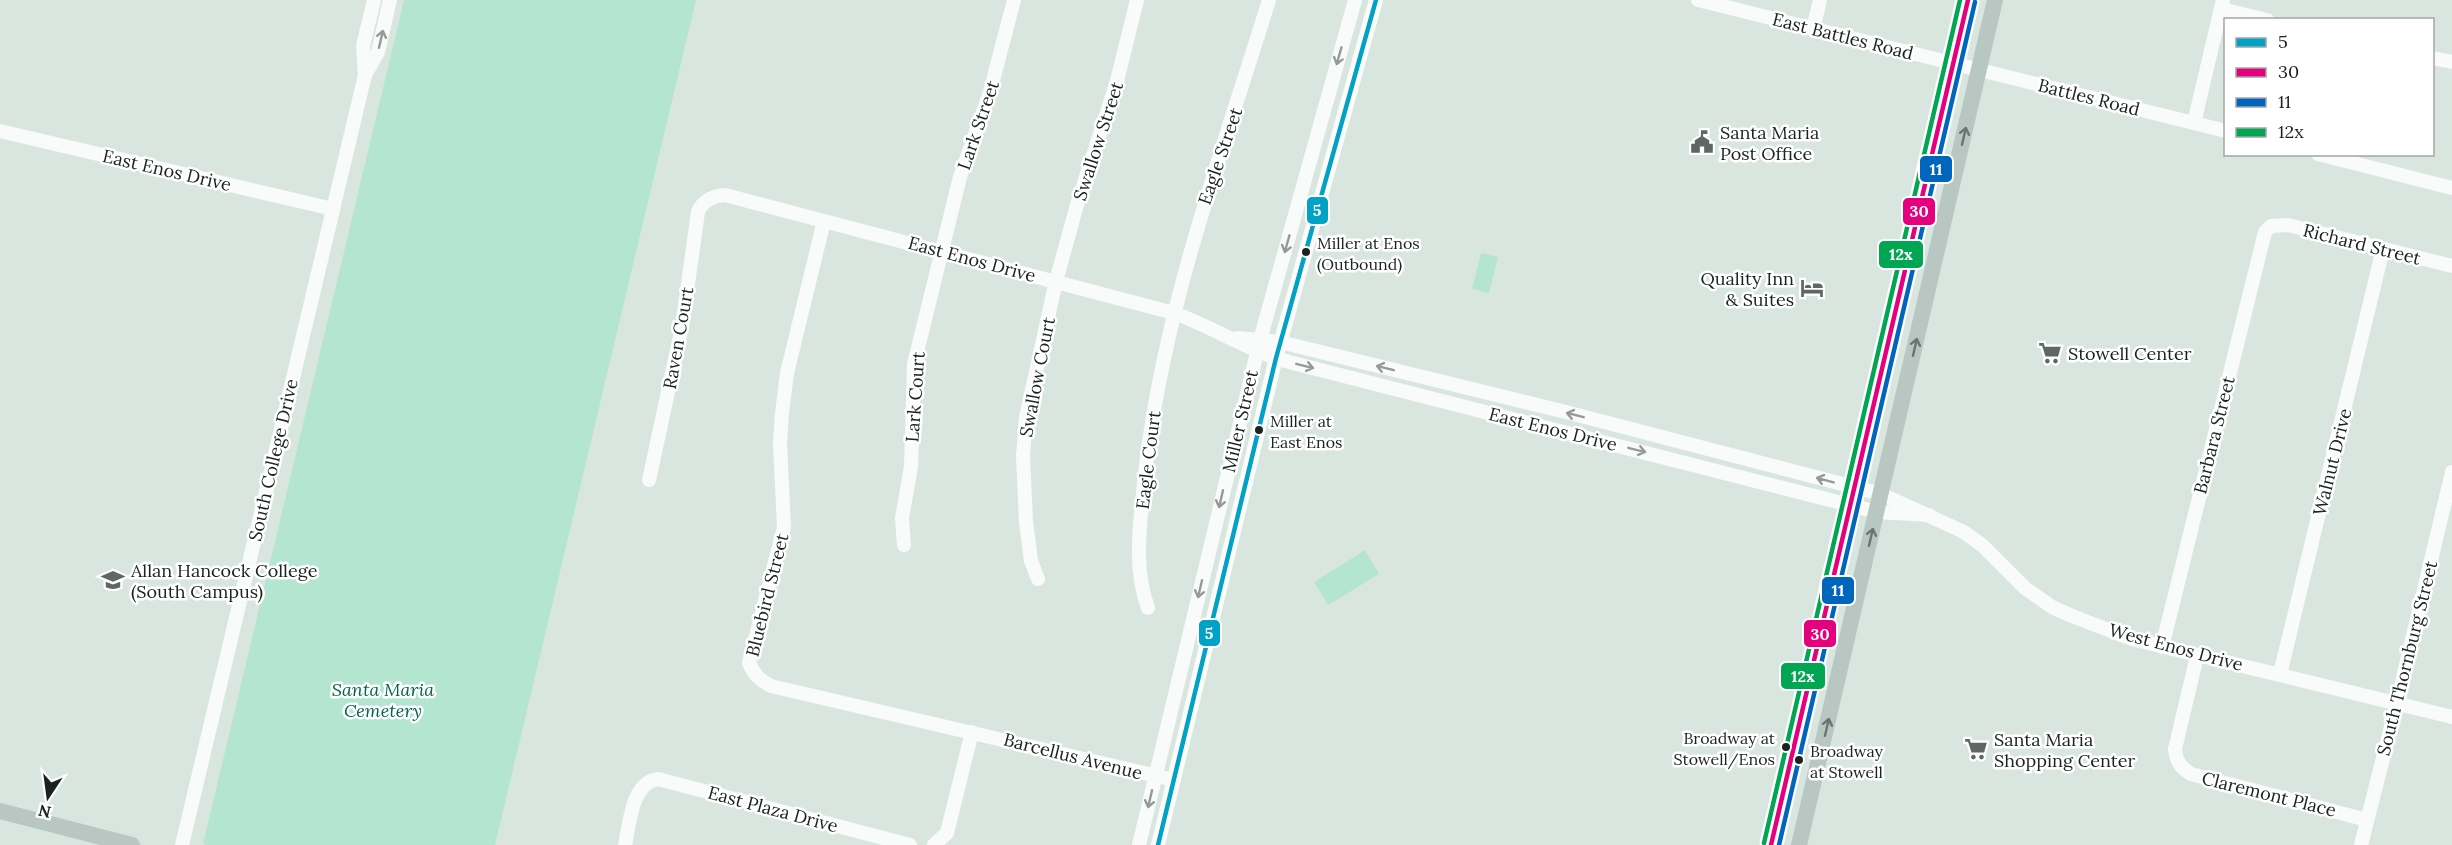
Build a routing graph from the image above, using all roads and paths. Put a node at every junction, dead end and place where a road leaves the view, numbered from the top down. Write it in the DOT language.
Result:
graph roads {
  1 [pos="374,0"];
  2 [pos="390,0"];
  3 [pos="1014,0"];
  4 [pos="1137,0"];
  5 [pos="1269,0"];
  6 [pos="1355,0"];
  7 [pos="1376,0"];
  8 [pos="1698,0"];
  9 [pos="1820,0"];
  10 [pos="1968,0"];
  11 [pos="1995,0"];
  12 [pos="2222,4"];
  13 [pos="2261,18"];
  14 [pos="1813,29"];
  15 [pos="2434,58"];
  16 [pos="2452,62"];
  17 [pos="1953,63"];
  18 [pos="1979,70"];
  19 [pos="365,75"];
  20 [pos="2194,123"];
  21 [pos="2224,130"];
  22 [pos="0,131"];
  23 [pos="2326,156"];
  24 [pos="2452,188"];
  25 [pos="709,199"];
  26 [pos="333,209"];
  27 [pos="824,221"];
  28 [pos="2271,226"];
  29 [pos="2383,249"];
  30 [pos="940,250"];
  31 [pos="2452,266"];
  32 [pos="1056,281"];
  33 [pos="1174,313"];
  34 [pos="1280,342"];
  35 [pos="1258,345"];
  36 [pos="1276,358"];
  37 [pos="2452,472"];
  38 [pos="650,480"];
  39 [pos="1853,487"];
  40 [pos="1881,494"];
  41 [pos="1849,505"];
  42 [pos="1877,512"];
  43 [pos="1929,515"];
  44 [pos="904,545"];
  45 [pos="1038,579"];
  46 [pos="1148,608"];
  47 [pos="2162,647"];
  48 [pos="2197,656"];
  49 [pos="2280,674"];
  50 [pos="2397,703"];
  51 [pos="2452,717"];
  52 [pos="972,732"];
  53 [pos="1155,776"];
  54 [pos="1174,780"];
  55 [pos="0,811"];
  56 [pos="2367,820"];
  57 [pos="132,845"];
  58 [pos="182,845"];
  59 [pos="625,845"];
  60 [pos="910,845"];
  61 [pos="934,845"];
  62 [pos="1139,845"];
  63 [pos="1158,845"];
  64 [pos="1771,845"];
  65 [pos="1799,845"];
  66 [pos="2361,845"];
  1 -- 19 [label="street, South College Drive"];
  19 -- 2 [label="street, South College Drive, one-way"];
  3 -- 30 [label="street, Lark Street"];
  4 -- 32 [label="street, Swallow Street"];
  5 -- 33 [label="street, Eagle Street"];
  6 -- 35 [label="street, Miller Street, one-way"];
  7 -- 34 [label="street, Miller Street"];
  8 -- 14 [label="street, East Battles Road"];
  9 -- 14 [label="street"];
  10 -- 17 [label="main road"];
  11 -- 18 [label="main road"];
  12 -- 13 [label="street"];
  12 -- 20 [label="street"];
  14 -- 17 [label="street, East Battles Road"];
  15 -- 16 [label="street"];
  17 -- 18 [label="street, Battles Road"];
  17 -- 39 [label="main road"];
  18 -- 20 [label="street, Battles Road"];
  40 -- 18 [label="main road, one-way"];
  19 -- 26 [label="street, South College Drive"];
  20 -- 21 [label="street, Battles Road"];
  22 -- 26 [label="street, East Enos Drive"];
  23 -- 24 [label="street"];
  25 -- 27 [label="street, East Enos Drive"];
  25 -- 38 [label="street, Raven Court"];
  26 -- 58 [label="street, South College Drive"];
  27 -- 30 [label="street, East Enos Drive"];
  27 -- 52 [label="street, Bluebird Street"];
  28 -- 29 [label="street, Richard Street"];
  28 -- 47 [label="street, Barbara Street"];
  29 -- 31 [label="street, Richard Street"];
  29 -- 49 [label="street, Walnut Drive"];
  30 -- 32 [label="street, East Enos Drive"];
  30 -- 44 [label="street, Lark Court"];
  32 -- 33 [label="street, East Enos Drive"];
  32 -- 45 [label="street, Swallow Court"];
  33 -- 35 [label="street, East Enos Drive"];
  33 -- 46 [label="street, Eagle Court"];
  34 -- 35 [label="street, East Enos Drive"];
  34 -- 36 [label="street, Miller Street"];
  39 -- 34 [label="street, East Enos Drive, one-way"];
  35 -- 36 [label="street, East Enos Drive"];
  35 -- 53 [label="street, Miller Street, one-way"];
  36 -- 41 [label="street, East Enos Drive, one-way"];
  36 -- 54 [label="street, Miller Street"];
  37 -- 50 [label="street, South Thornburg Street"];
  39 -- 40 [label="street, East Enos Drive"];
  39 -- 41 [label="main road"];
  40 -- 42 [label="main road"];
  40 -- 43 [label="street, West Enos Drive"];
  41 -- 42 [label="street, East Enos Drive"];
  41 -- 64 [label="main road"];
  42 -- 43 [label="street, West Enos Drive"];
  65 -- 42 [label="main road, one-way"];
  43 -- 47 [label="street, West Enos Drive"];
  47 -- 48 [label="street, West Enos Drive"];
  48 -- 49 [label="street, West Enos Drive"];
  48 -- 56 [label="street, Claremont Place"];
  49 -- 50 [label="street, West Enos Drive"];
  50 -- 51 [label="street, West Enos Drive"];
  50 -- 56 [label="street, South Thornburg Street"];
  52 -- 53 [label="street, Barcellus Avenue"];
  52 -- 61 [label="street"];
  53 -- 54 [label="street, Barcellus Avenue"];
  53 -- 62 [label="street, Miller Street, one-way"];
  54 -- 63 [label="street, Miller Street"];
  55 -- 57 [label="main road"];
  56 -- 66 [label="street, South Thornburg Street"];
  59 -- 60 [label="street, East Plaza Drive"];
}
